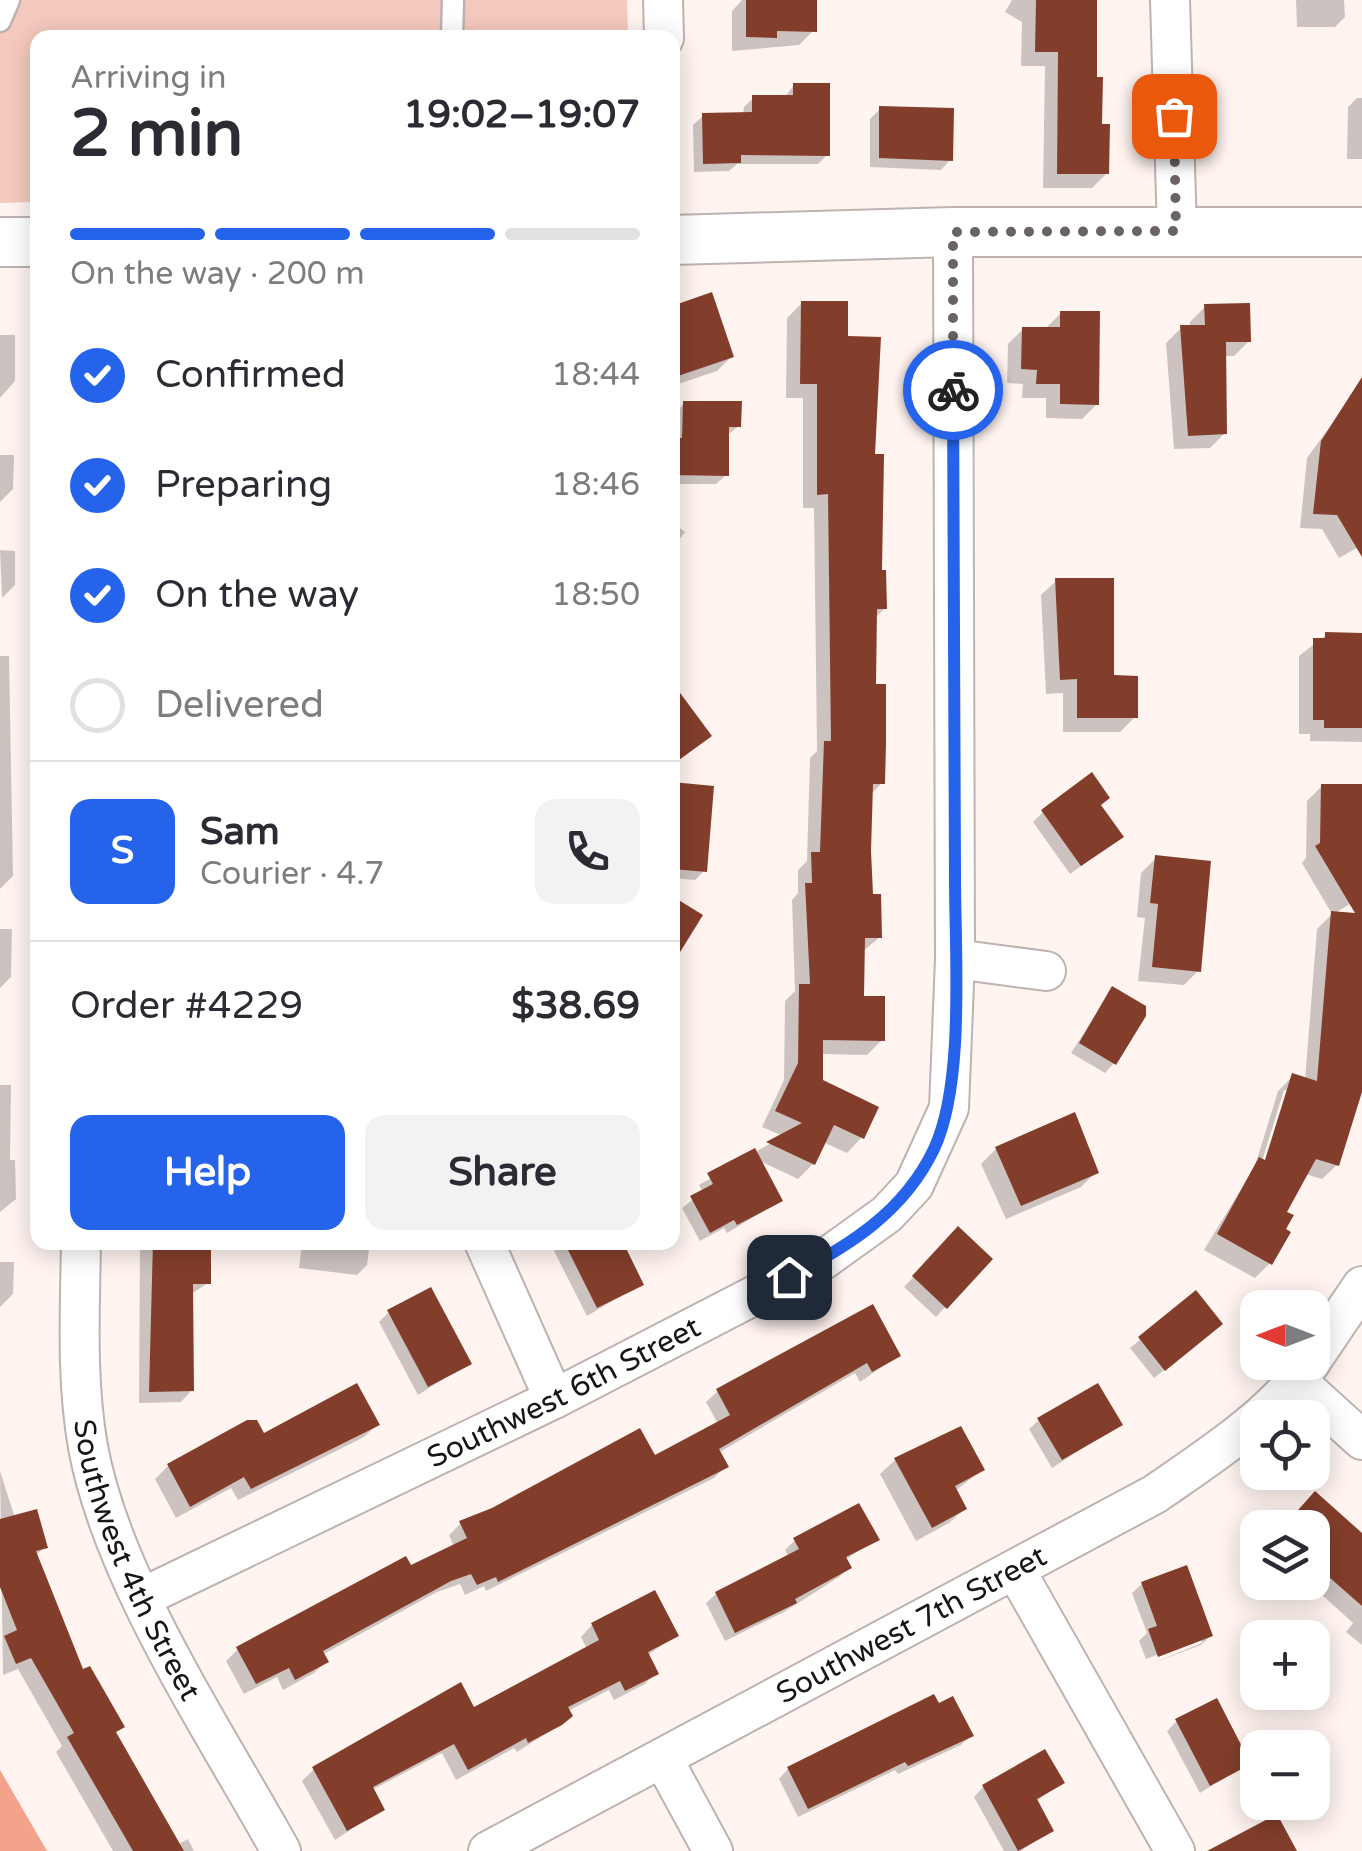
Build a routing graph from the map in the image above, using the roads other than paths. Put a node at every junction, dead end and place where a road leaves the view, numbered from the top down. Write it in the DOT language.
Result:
graph roads {
  1 [pos="9,0"];
  2 [pos="453,0"];
  3 [pos="664,0"];
  4 [pos="1170,0"];
  5 [pos="0,21"];
  6 [pos="452,30"];
  7 [pos="664,30"];
  8 [pos="1176,231"];
  9 [pos="953,232"];
  10 [pos="1362,232"];
  11 [pos="680,240"];
  12 [pos="0,242"];
  13 [pos="30,242"];
  14 [pos="955,959"];
  15 [pos="1046,971"];
  16 [pos="80,1250"];
  17 [pos="488,1250"];
  18 [pos="1362,1286"];
  19 [pos="1330,1334"];
  20 [pos="1295,1380"];
  21 [pos="1316,1380"];
  22 [pos="554,1399"];
  23 [pos="1362,1440"];
  24 [pos="1016,1571"];
  25 [pos="141,1598"];
  26 [pos="663,1759"];
  27 [pos="281,1851"];
  28 [pos="488,1851"];
  29 [pos="713,1851"];
  30 [pos="1175,1851"];
  1 -- 5 [label="lane"];
  2 -- 6 [label="lane"];
  3 -- 7 [label="street"];
  4 -- 8 [label="street"];
  8 -- 9 [label="street"];
  8 -- 10 [label="street"];
  9 -- 11 [label="street"];
  9 -- 14 [label="street, Southwest 6th Street"];
  12 -- 13 [label="street"];
  14 -- 15 [label="street"];
  14 -- 22 [label="street, Southwest 6th Street"];
  16 -- 25 [label="street, Southwest 4th Street"];
  17 -- 22 [label="street"];
  18 -- 19 [label="street, Southwest 7th Street"];
  20 -- 24 [label="street, Southwest 7th Street"];
  21 -- 23 [label="street"];
  22 -- 25 [label="street, Southwest 6th Street"];
  24 -- 26 [label="street, Southwest 7th Street"];
  24 -- 30 [label="street"];
  25 -- 27 [label="street, Southwest 4th Street"];
  26 -- 28 [label="street, Southwest 7th Street"];
  26 -- 29 [label="street"];
}
